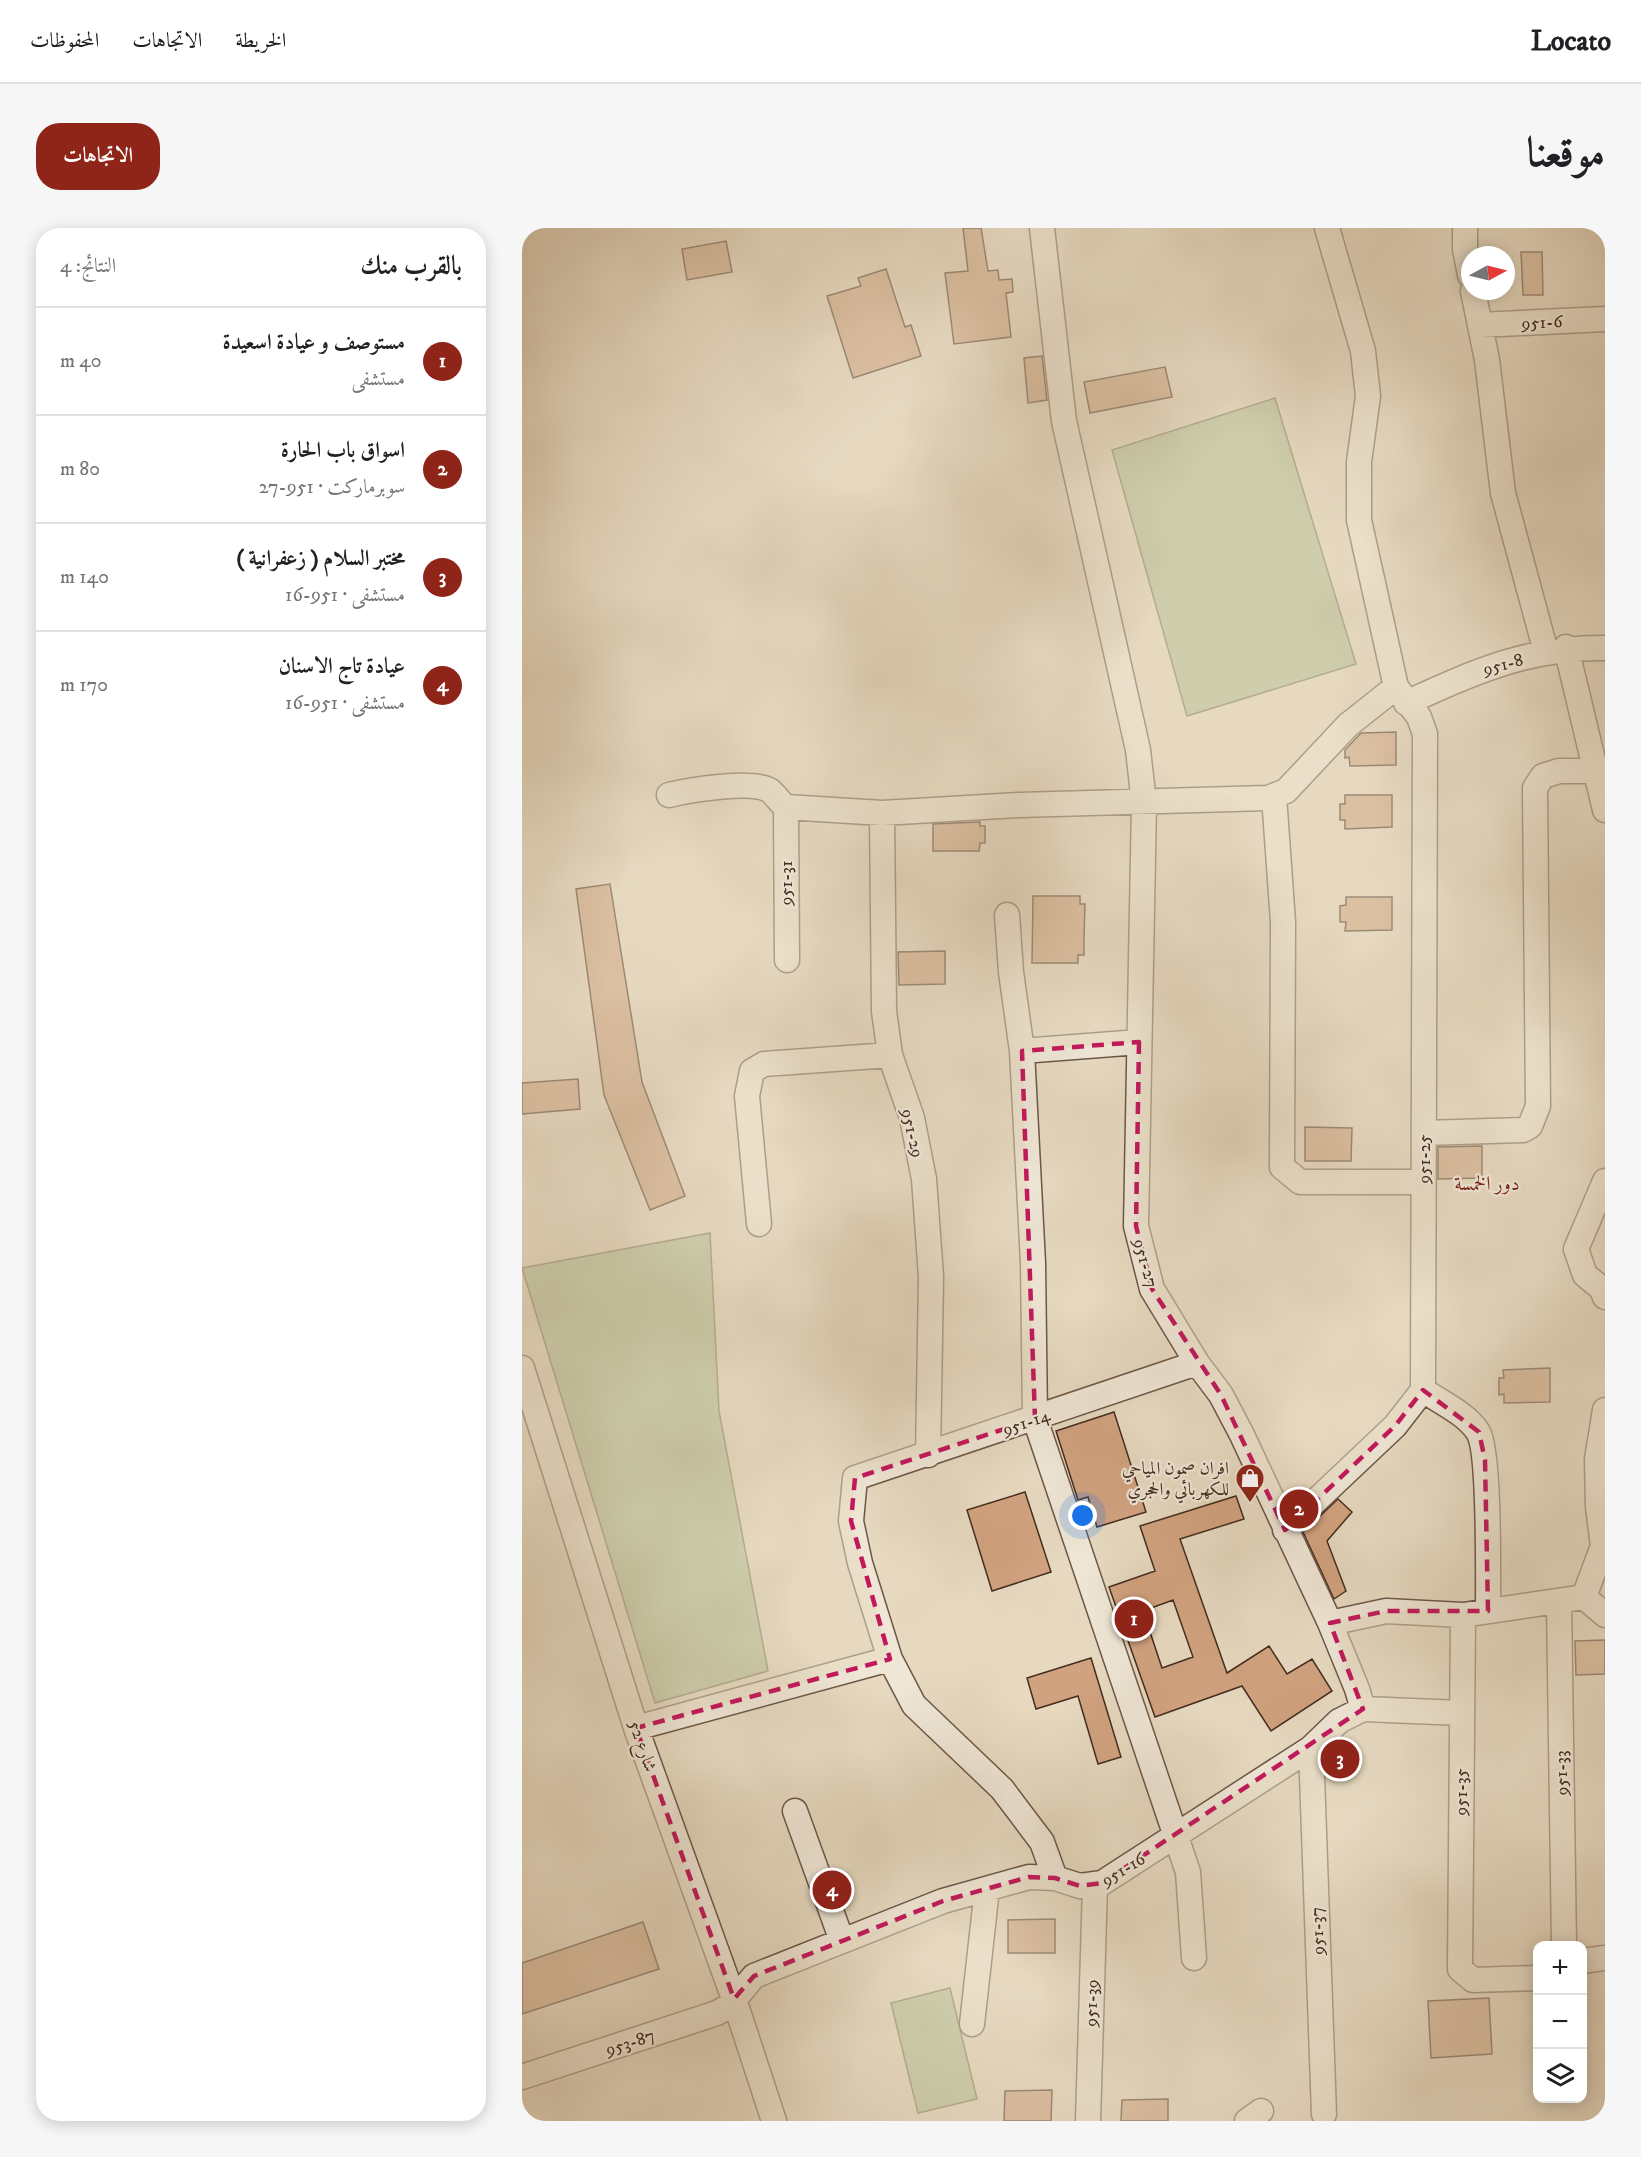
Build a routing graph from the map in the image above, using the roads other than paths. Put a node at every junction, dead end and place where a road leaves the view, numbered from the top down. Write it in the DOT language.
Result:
graph roads {
  1 [pos="1041,228"];
  2 [pos="1327,228"];
  3 [pos="1465,228"];
  4 [pos="1465,246"];
  5 [pos="1475,300"];
  6 [pos="1605,319"];
  7 [pos="1480,325"];
  8 [pos="1605,648"];
  9 [pos="1556,650"];
  10 [pos="1401,695"];
  11 [pos="1600,771"];
  12 [pos="669,795"];
  13 [pos="1274,796"];
  14 [pos="1144,802"];
  15 [pos="786,807"];
  16 [pos="1605,810"];
  17 [pos="882,813"];
  18 [pos="1007,915"];
  19 [pos="786,960"];
  20 [pos="1139,1042"];
  21 [pos="1022,1051"];
  22 [pos="890,1055"];
  23 [pos="1424,1133"];
  24 [pos="1605,1181"];
  25 [pos="1423,1182"];
  26 [pos="759,1224"];
  27 [pos="1603,1293"];
  28 [pos="1197,1363"];
  29 [pos="522,1368"];
  30 [pos="1423,1390"];
  31 [pos="1605,1410"];
  32 [pos="1035,1419"];
  33 [pos="928,1455"];
  34 [pos="1285,1530"];
  35 [pos="1584,1597"];
  36 [pos="1558,1601"];
  37 [pos="1488,1611"];
  38 [pos="1463,1615"];
  39 [pos="1605,1615"];
  40 [pos="1330,1623"];
  41 [pos="890,1659"];
  42 [pos="1363,1709"];
  43 [pos="1462,1713"];
  44 [pos="636,1728"];
  45 [pos="1311,1748"];
  46 [pos="795,1811"];
  47 [pos="1176,1836"];
  48 [pos="1055,1878"];
  49 [pos="1095,1886"];
  50 [pos="987,1889"];
  51 [pos="842,1941"];
  52 [pos="1564,1941"];
  53 [pos="1194,1958"];
  54 [pos="1605,1958"];
  55 [pos="1587,1960"];
  56 [pos="1533,1977"];
  57 [pos="734,1999"];
  58 [pos="972,2024"];
  59 [pos="522,2077"];
  60 [pos="1324,2114"];
  61 [pos="774,2121"];
  62 [pos="1088,2121"];
  1 -- 14 [label="street, 951-27"];
  2 -- 10 [label="street"];
  3 -- 4 [label="street"];
  5 -- 7 [label="street"];
  6 -- 7 [label="street, 951-6"];
  7 -- 9 [label="street"];
  8 -- 9 [label="street, 951-8"];
  9 -- 10 [label="street, 951-8"];
  9 -- 11 [label="street"];
  10 -- 13 [label="street, 951-8"];
  10 -- 23 [label="street, 951-25"];
  11 -- 16 [label="street"];
  11 -- 23 [label="street"];
  12 -- 15 [label="street"];
  13 -- 14 [label="street"];
  13 -- 25 [label="street"];
  14 -- 17 [label="street"];
  14 -- 20 [label="street, 951-27"];
  15 -- 17 [label="street"];
  15 -- 19 [label="street, 951-31"];
  17 -- 22 [label="street, 951-29"];
  18 -- 21 [label="street"];
  20 -- 21 [label="street"];
  20 -- 28 [label="street, 951-27"];
  21 -- 32 [label="street"];
  22 -- 26 [label="street"];
  22 -- 33 [label="street, 951-29"];
  23 -- 25 [label="street, 951-25"];
  24 -- 27 [label="street"];
  25 -- 30 [label="street, 951-25"];
  28 -- 32 [label="street, 951-14"];
  28 -- 34 [label="street, 951-27"];
  29 -- 44 [label="street, شارع 52"];
  30 -- 34 [label="street"];
  30 -- 37 [label="street"];
  31 -- 35 [label="street"];
  32 -- 33 [label="street, 951-14"];
  32 -- 47 [label="street"];
  33 -- 41 [label="street, 951-14"];
  34 -- 40 [label="street, 951-27"];
  35 -- 36 [label="street"];
  35 -- 39 [label="street"];
  36 -- 37 [label="street"];
  36 -- 52 [label="street, 951-33"];
  37 -- 38 [label="street"];
  38 -- 40 [label="street"];
  38 -- 43 [label="street, 951-35"];
  40 -- 42 [label="street, 951-27"];
  41 -- 44 [label="street"];
  41 -- 48 [label="street"];
  42 -- 43 [label="street, 951-16"];
  42 -- 45 [label="street, 951-16"];
  43 -- 56 [label="street, 951-35"];
  44 -- 57 [label="street, شارع 52"];
  45 -- 47 [label="street, 951-16"];
  45 -- 60 [label="street, 951-37"];
  46 -- 51 [label="street"];
  47 -- 49 [label="street, 951-16"];
  47 -- 53 [label="street"];
  48 -- 49 [label="street, 951-16"];
  48 -- 50 [label="street, 951-16"];
  49 -- 62 [label="street, 951-39"];
  50 -- 51 [label="street, 951-16"];
  50 -- 58 [label="street"];
  51 -- 57 [label="street, 951-16"];
  54 -- 55 [label="street"];
  57 -- 59 [label="street, 953-87"];
  57 -- 61 [label="street, شارع 52"];
}
